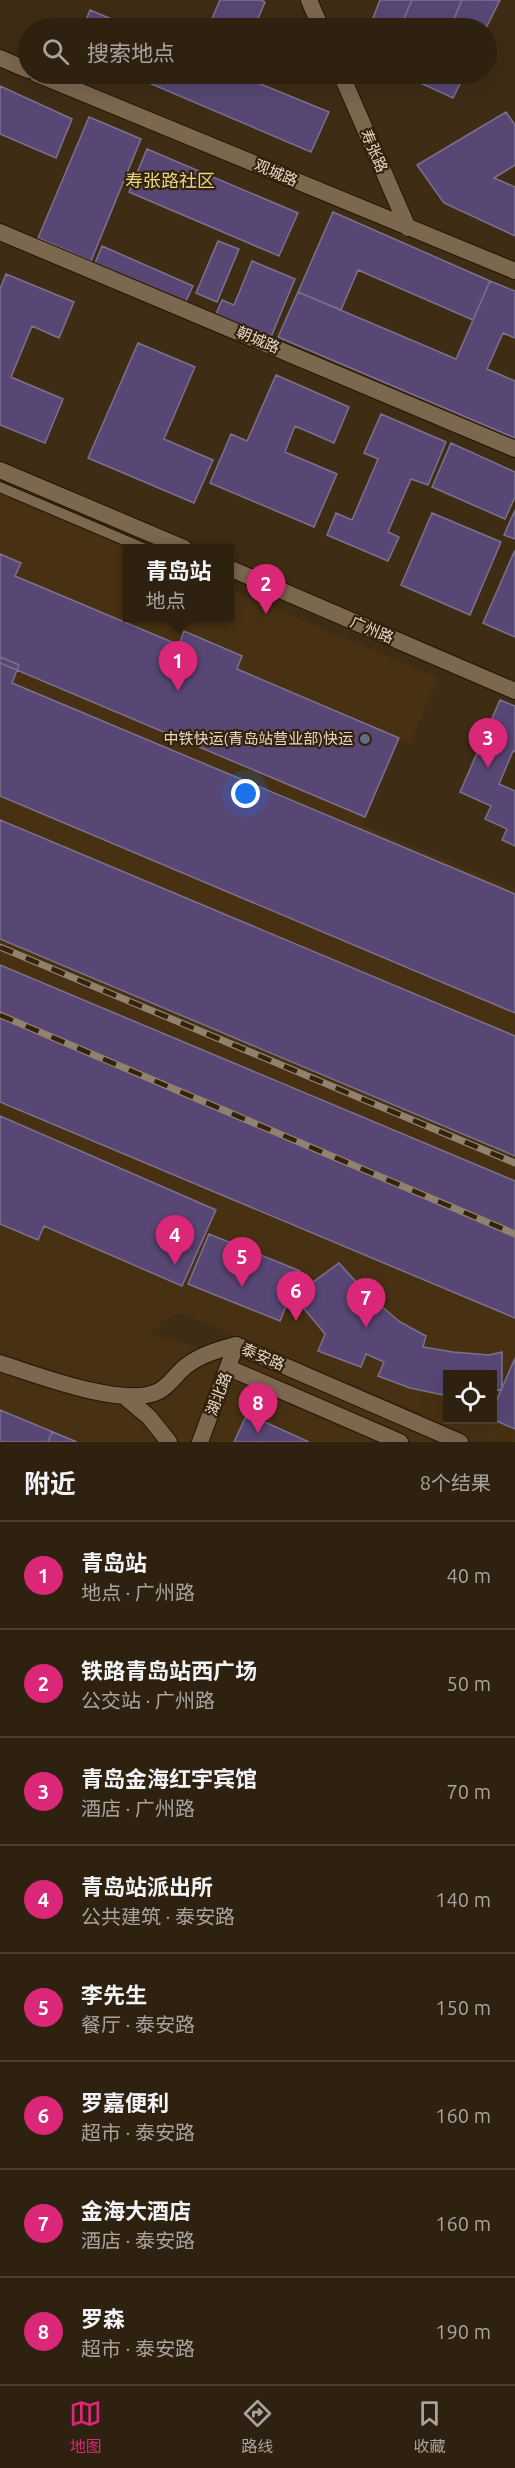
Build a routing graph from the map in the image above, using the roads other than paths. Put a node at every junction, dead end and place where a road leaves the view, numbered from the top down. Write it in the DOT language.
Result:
graph roads {
  1 [pos="309,0"];
  2 [pos="317,18"];
  3 [pos="0,58"];
  4 [pos="18,66"];
  5 [pos="61,84"];
  6 [pos="345,84"];
  7 [pos="408,228"];
  8 [pos="0,232"];
  9 [pos="515,271"];
  10 [pos="515,449"];
  11 [pos="0,470"];
  12 [pos="0,487"];
  13 [pos="131,544"];
  14 [pos="172,544"];
  15 [pos="234,570"];
  16 [pos="515,691"];
  17 [pos="236,1345"];
  18 [pos="0,1363"];
  19 [pos="229,1368"];
  20 [pos="124,1396"];
  21 [pos="169,1442"];
  22 [pos="200,1442"];
  23 [pos="400,1442"];
  24 [pos="460,1442"];
  1 -- 2 [label="street"];
  3 -- 4 [label="street"];
  5 -- 7 [label="street, 观城路"];
  6 -- 7 [label="street, 寿张路"];
  7 -- 9 [label="street, 观城路"];
  8 -- 10 [label="street, 朝城路"];
  11 -- 14 [label="street"];
  12 -- 13 [label="lane"];
  15 -- 16 [label="street, 广州路"];
  17 -- 19 [label="street, 湖北路"];
  17 -- 20 [label="street, 泰安路"];
  17 -- 24 [label="street, 泰安路"];
  18 -- 20 [label="street, 泰安路"];
  19 -- 22 [label="street, 湖北路"];
  19 -- 23 [label="street, 泰安路"];
  20 -- 21 [label="street"];
}
